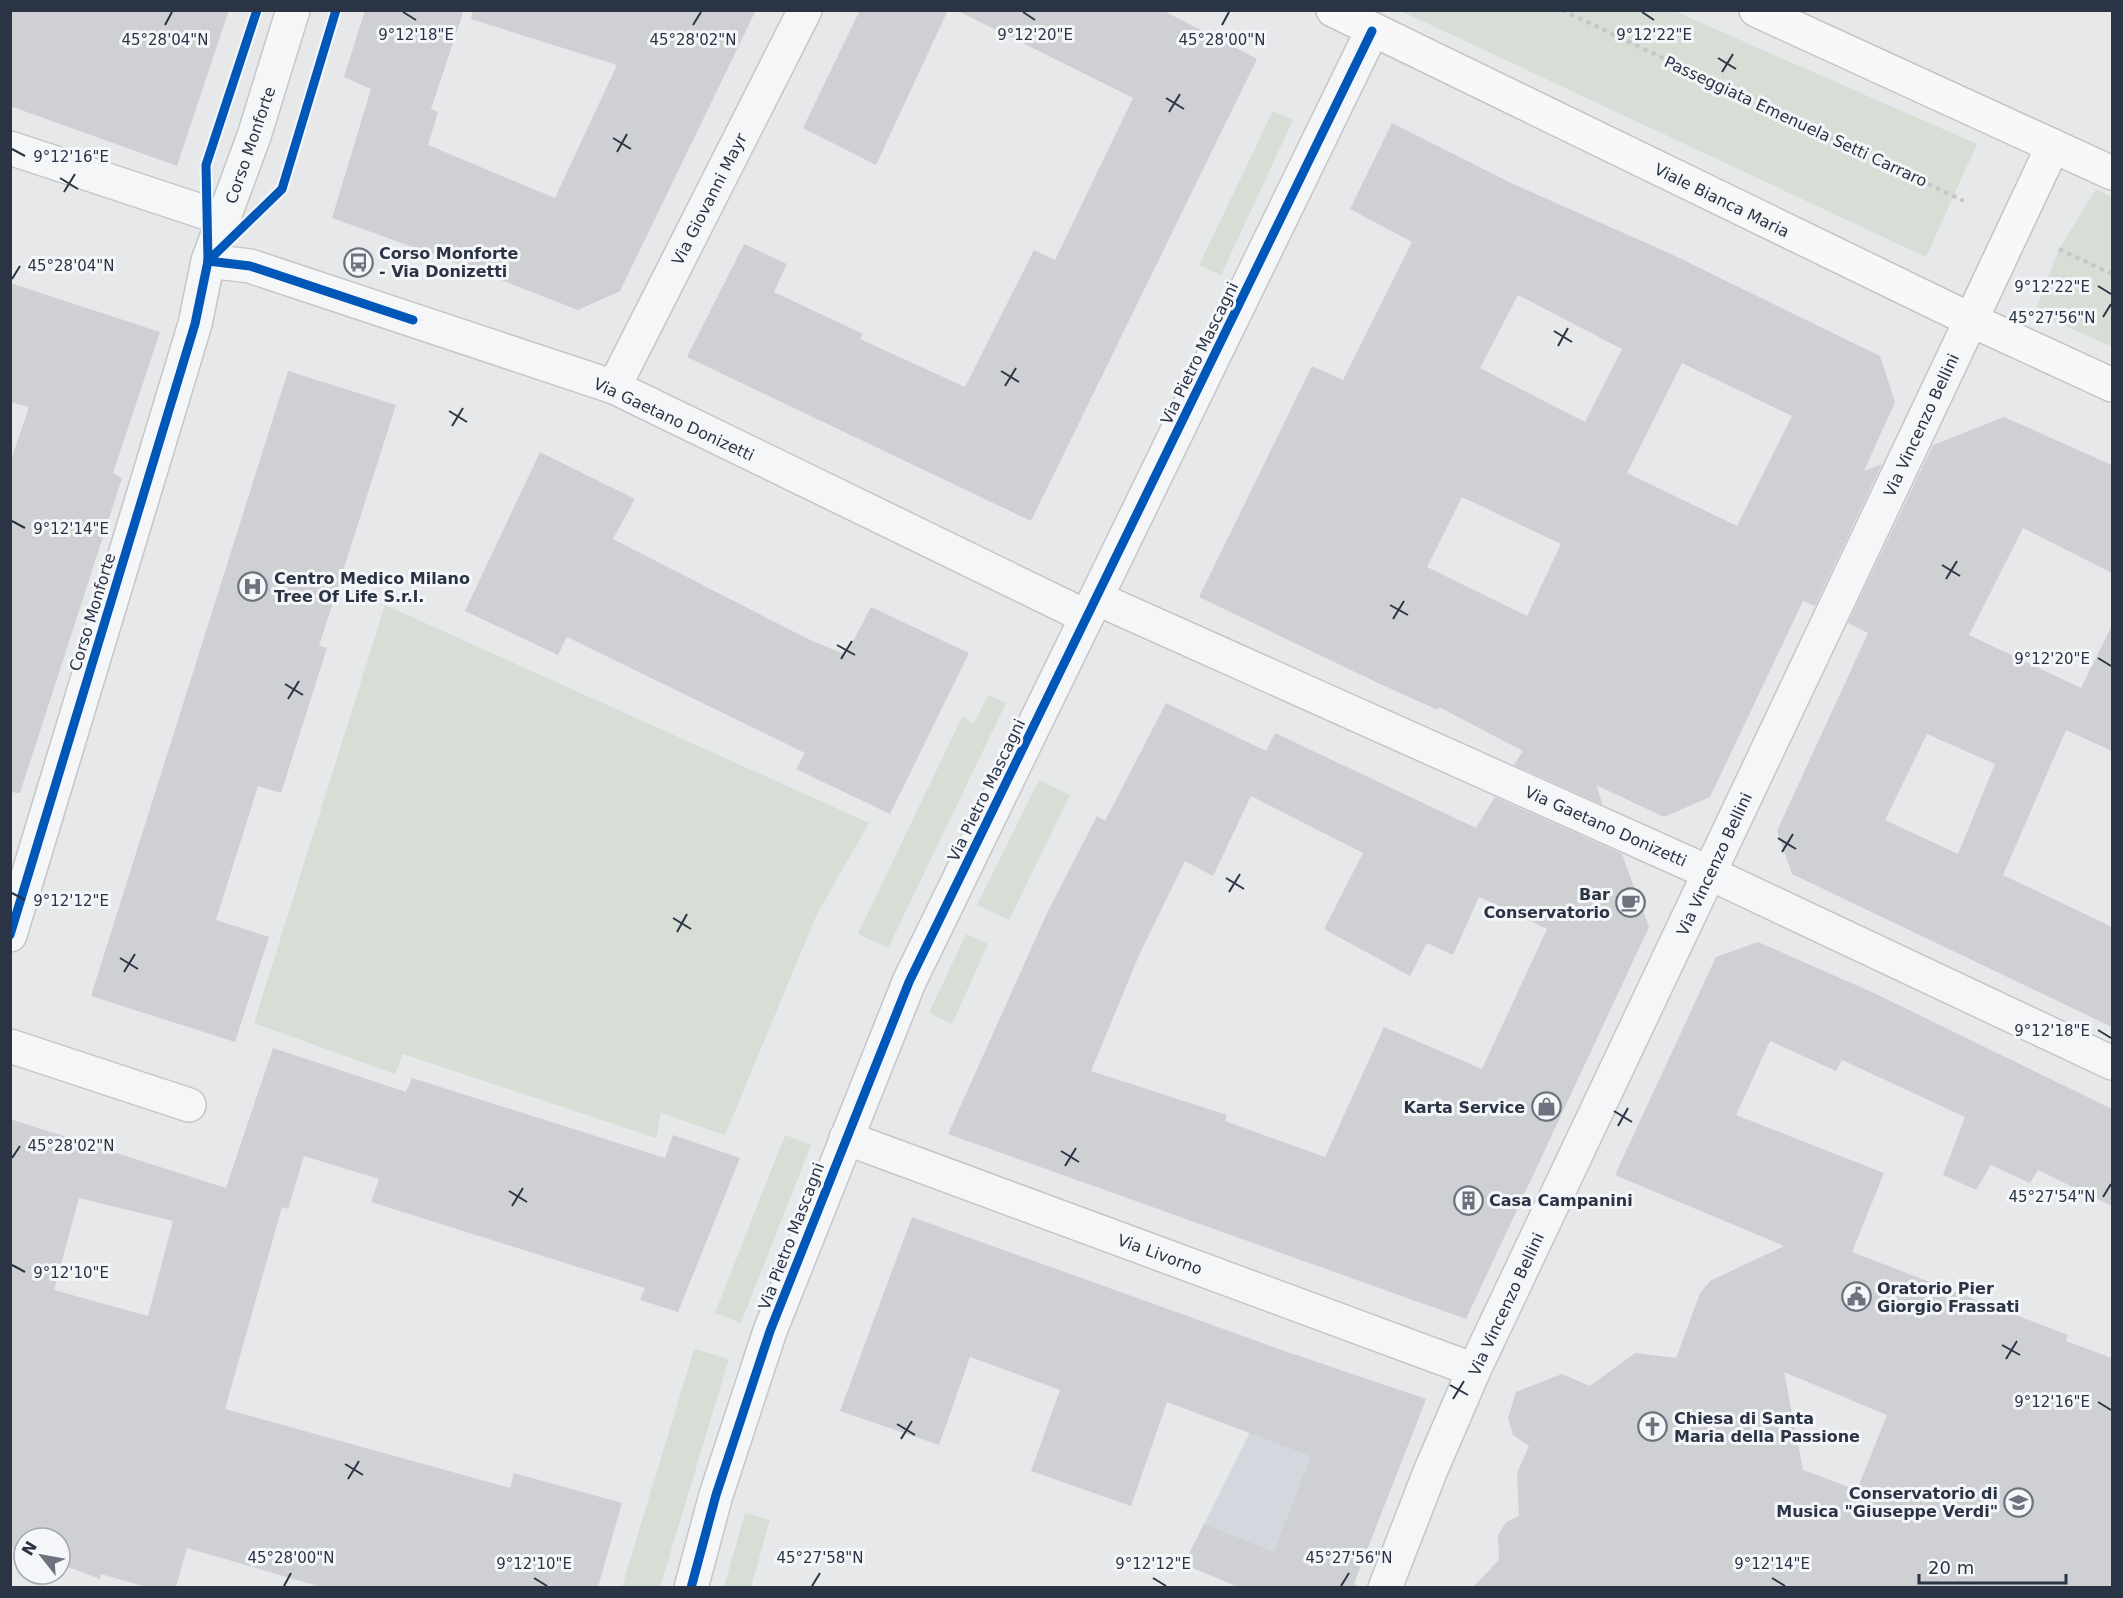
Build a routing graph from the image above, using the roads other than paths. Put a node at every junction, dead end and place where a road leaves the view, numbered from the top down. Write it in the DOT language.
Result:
graph roads {
  1 [pos="293,10"];
  2 [pos="805,10"];
  3 [pos="1333,10"];
  4 [pos="1756,10"];
  5 [pos="1372,31"];
  6 [pos="2053,146"];
  7 [pos="10,148"];
  8 [pos="2112,173"];
  9 [pos="225,219"];
  10 [pos="208,261"];
  11 [pos="1971,320"];
  12 [pos="2112,385"];
  13 [pos="614,387"];
  14 [pos="1091,607"];
  15 [pos="1710,873"];
  16 [pos="10,935"];
  17 [pos="10,1046"];
  18 [pos="2112,1063"];
  19 [pos="189,1105"];
  20 [pos="846,1138"];
  21 [pos="1474,1370"];
  22 [pos="691,1587"];
  23 [pos="1385,1587"];
  1 -- 9 [label="street, Corso Monforte"];
  2 -- 13 [label="street, Via Giovanni Mayr"];
  3 -- 5 [label="main road, Viale Bianca Maria"];
  4 -- 6 [label="main road"];
  5 -- 11 [label="main road, Viale Bianca Maria"];
  5 -- 14 [label="street, Via Pietro Mascagni"];
  6 -- 8 [label="main road"];
  6 -- 11 [label="main road, Via Vincenzo Bellini"];
  7 -- 9 [label="street"];
  9 -- 10 [label="street, Corso Monforte"];
  10 -- 13 [label="street, Via Gaetano Donizetti"];
  10 -- 16 [label="street, Corso Monforte"];
  11 -- 12 [label="main road, Viale Bianca Maria"];
  11 -- 15 [label="street, Via Vincenzo Bellini"];
  13 -- 14 [label="street, Via Gaetano Donizetti"];
  14 -- 15 [label="street, Via Gaetano Donizetti"];
  14 -- 20 [label="street, Via Pietro Mascagni"];
  15 -- 18 [label="street, Via Gaetano Donizetti"];
  15 -- 21 [label="street, Via Vincenzo Bellini"];
  17 -- 19 [label="street"];
  20 -- 21 [label="street, Via Livorno"];
  20 -- 22 [label="street, Via Pietro Mascagni"];
  21 -- 23 [label="street, Via Vincenzo Bellini"];
}
